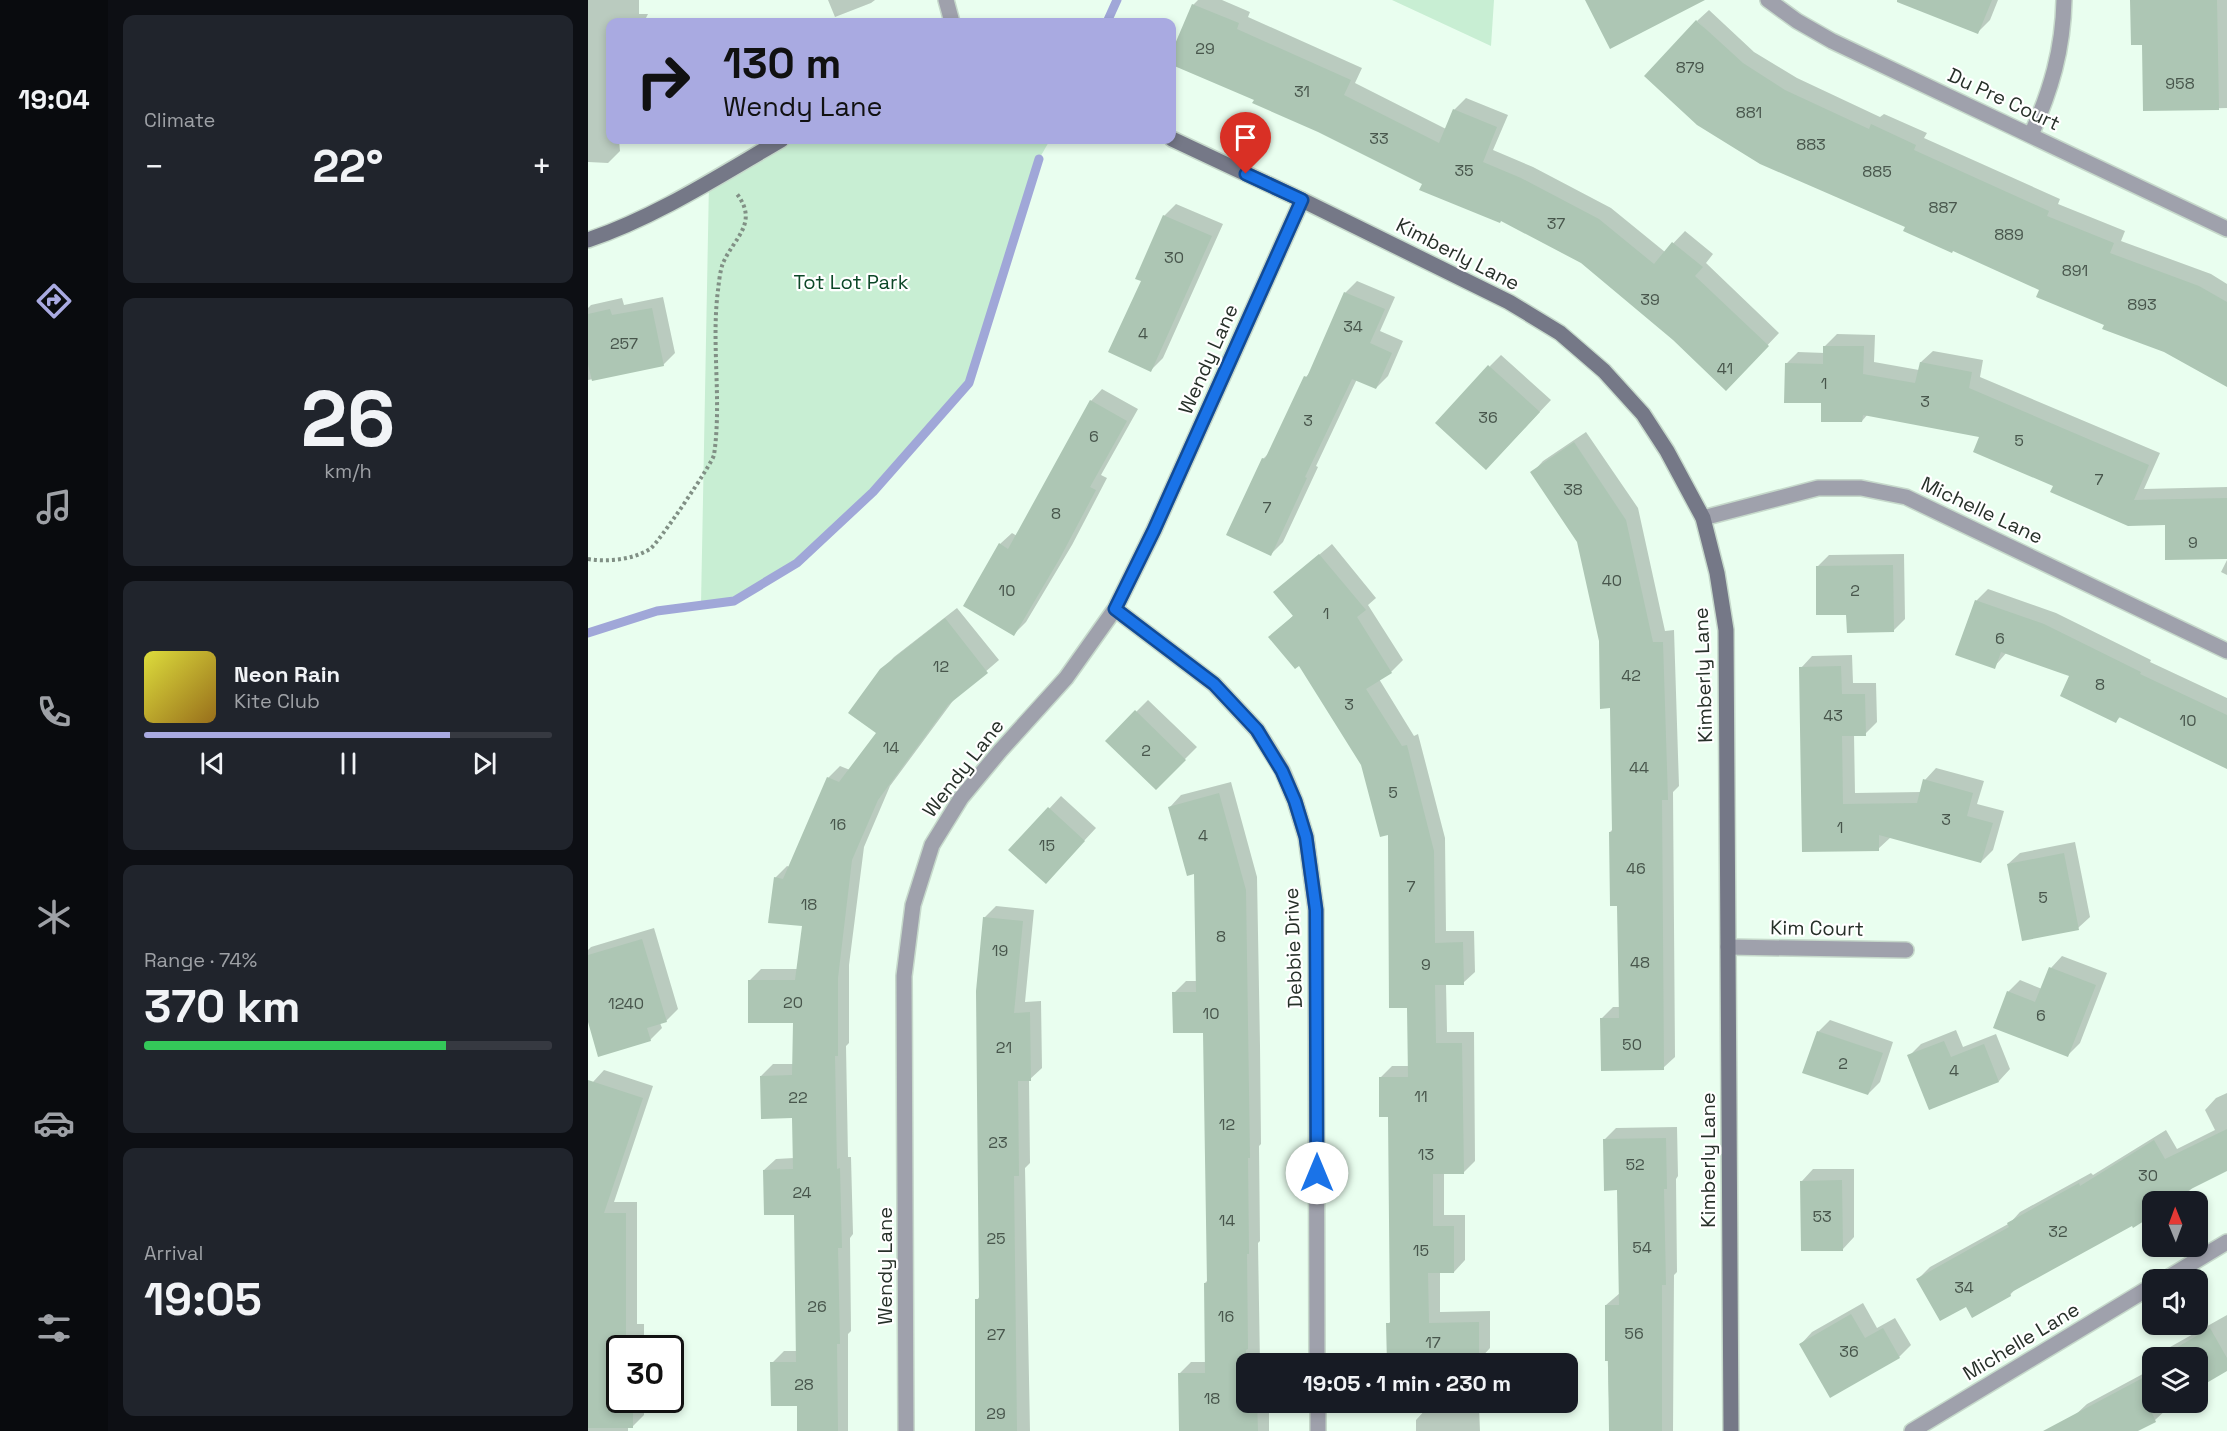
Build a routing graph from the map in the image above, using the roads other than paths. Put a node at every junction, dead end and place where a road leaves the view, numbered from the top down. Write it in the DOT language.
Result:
graph roads {
  1 [pos="946,0"];
  2 [pos="1768,0"];
  3 [pos="2064,0"];
  4 [pos="951,18"];
  5 [pos="2031,135"];
  6 [pos="1176,141"];
  7 [pos="774,144"];
  8 [pos="1302,200"];
  9 [pos="2227,229"];
  10 [pos="588,240"];
  11 [pos="1702,518"];
  12 [pos="1115,609"];
  13 [pos="2227,651"];
  14 [pos="1728,947"];
  15 [pos="1906,950"];
  16 [pos="2227,1242"];
  17 [pos="2182,1269"];
  18 [pos="2142,1292"];
  19 [pos="1317,1353"];
  20 [pos="1318,1413"];
  21 [pos="906,1431"];
  22 [pos="1318,1431"];
  23 [pos="1731,1431"];
  24 [pos="1912,1431"];
  1 -- 4 [label="street"];
  2 -- 5 [label="street, Du Pre Court"];
  3 -- 5 [label="street"];
  5 -- 9 [label="street, Du Pre Court"];
  6 -- 8 [label="street, Kimberly Lane"];
  7 -- 10 [label="street"];
  8 -- 11 [label="street, Kimberly Lane"];
  8 -- 12 [label="street, Wendy Lane"];
  11 -- 13 [label="street, Michelle Lane"];
  11 -- 14 [label="street, Kimberly Lane"];
  12 -- 19 [label="street, Debbie Drive"];
  12 -- 21 [label="street, Wendy Lane"];
  14 -- 15 [label="street, Kim Court"];
  14 -- 23 [label="street, Kimberly Lane"];
  16 -- 17 [label="street"];
  18 -- 24 [label="street, Michelle Lane"];
  20 -- 22 [label="street"];
}
